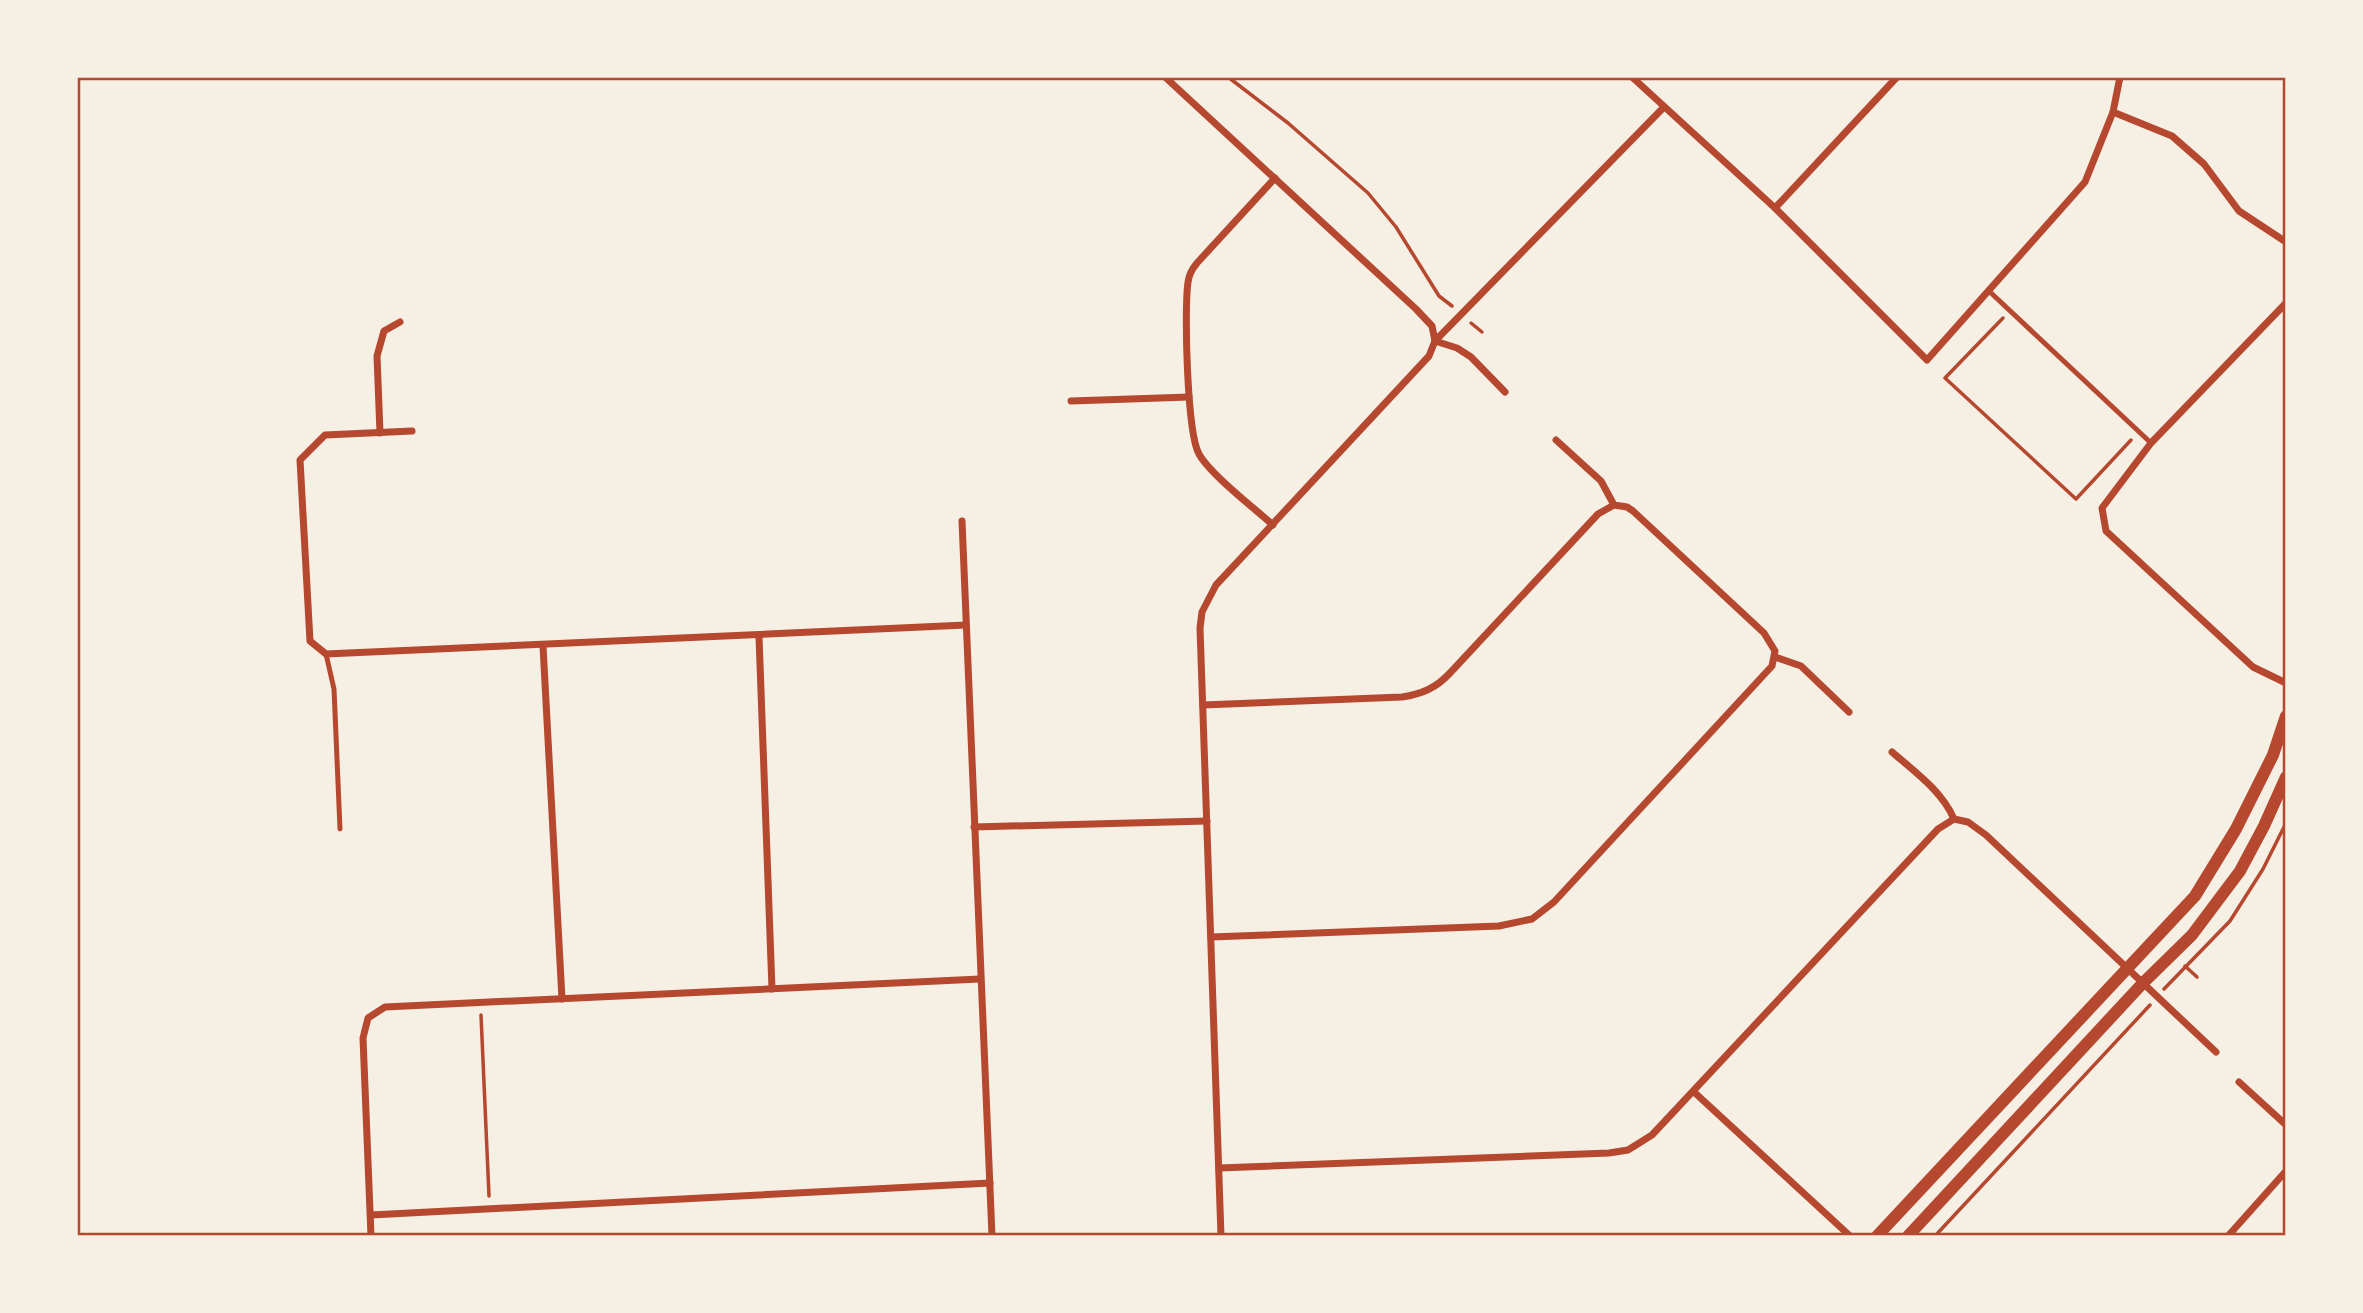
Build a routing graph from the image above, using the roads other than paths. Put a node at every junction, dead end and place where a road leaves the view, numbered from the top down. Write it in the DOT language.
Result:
graph roads {
  1 [pos="1165,77"];
  2 [pos="1632,77"];
  3 [pos="1897,77"];
  4 [pos="2120,77"];
  5 [pos="1663,107"];
  6 [pos="2113,112"];
  7 [pos="1275,178"];
  8 [pos="1775,208"];
  9 [pos="2286,242"];
  10 [pos="1990,292"];
  11 [pos="2286,303"];
  12 [pos="400,323"];
  13 [pos="1435,341"];
  14 [pos="1505,392"];
  15 [pos="1189,397"];
  16 [pos="1071,401"];
  17 [pos="412,431"];
  18 [pos="380,433"];
  19 [pos="1556,440"];
  20 [pos="2151,443"];
  21 [pos="1614,505"];
  22 [pos="962,522"];
  23 [pos="1273,525"];
  24 [pos="966,625"];
  25 [pos="759,637"];
  26 [pos="543,646"];
  27 [pos="326,654"];
  28 [pos="1775,657"];
  29 [pos="2286,683"];
  30 [pos="1203,705"];
  31 [pos="1849,712"];
  32 [pos="2286,716"];
  33 [pos="1892,752"];
  34 [pos="2286,777"];
  35 [pos="1954,819"];
  36 [pos="1207,821"];
  37 [pos="974,827"];
  38 [pos="341,830"];
  39 [pos="1211,937"];
  40 [pos="2128,968"];
  41 [pos="980,979"];
  42 [pos="2142,984"];
  43 [pos="772,989"];
  44 [pos="562,999"];
  45 [pos="2216,1052"];
  46 [pos="2239,1082"];
  47 [pos="1694,1092"];
  48 [pos="2286,1125"];
  49 [pos="1219,1168"];
  50 [pos="2286,1171"];
  51 [pos="990,1184"];
  52 [pos="371,1215"];
  53 [pos="372,1236"];
  54 [pos="992,1236"];
  55 [pos="1221,1236"];
  56 [pos="1850,1236"];
  57 [pos="1877,1236"];
  58 [pos="1908,1236"];
  59 [pos="2228,1236"];
  1 -- 7 [label="street"];
  2 -- 5 [label="street"];
  3 -- 8 [label="street"];
  4 -- 6 [label="street"];
  5 -- 8 [label="street"];
  5 -- 13 [label="street"];
  6 -- 9 [label="street"];
  6 -- 10 [label="street"];
  7 -- 13 [label="street"];
  7 -- 15 [label="street"];
  8 -- 10 [label="street"];
  10 -- 20 [label="lane"];
  11 -- 20 [label="street"];
  12 -- 18 [label="street"];
  13 -- 14 [label="street"];
  13 -- 23 [label="street"];
  15 -- 16 [label="street"];
  15 -- 23 [label="street"];
  17 -- 18 [label="street"];
  18 -- 27 [label="street"];
  19 -- 21 [label="street"];
  20 -- 29 [label="street"];
  21 -- 28 [label="street"];
  21 -- 30 [label="street"];
  22 -- 24 [label="street"];
  23 -- 30 [label="street"];
  24 -- 25 [label="street"];
  24 -- 37 [label="street"];
  25 -- 26 [label="street"];
  25 -- 43 [label="street"];
  26 -- 27 [label="street"];
  26 -- 44 [label="street"];
  27 -- 38 [label="lane"];
  28 -- 31 [label="street"];
  28 -- 39 [label="street"];
  30 -- 36 [label="street"];
  32 -- 40 [label="street"];
  33 -- 35 [label="street"];
  34 -- 42 [label="street"];
  35 -- 40 [label="street"];
  35 -- 47 [label="street"];
  36 -- 37 [label="street"];
  36 -- 39 [label="street"];
  37 -- 41 [label="street"];
  39 -- 49 [label="street"];
  40 -- 42 [label="street"];
  40 -- 57 [label="street"];
  41 -- 43 [label="street"];
  41 -- 51 [label="street"];
  42 -- 45 [label="street"];
  42 -- 58 [label="street"];
  43 -- 44 [label="street"];
  44 -- 52 [label="street"];
  46 -- 48 [label="street"];
  47 -- 49 [label="street"];
  47 -- 56 [label="street"];
  49 -- 55 [label="street"];
  50 -- 59 [label="street"];
  51 -- 52 [label="street"];
  51 -- 54 [label="street"];
  52 -- 53 [label="street"];
}
